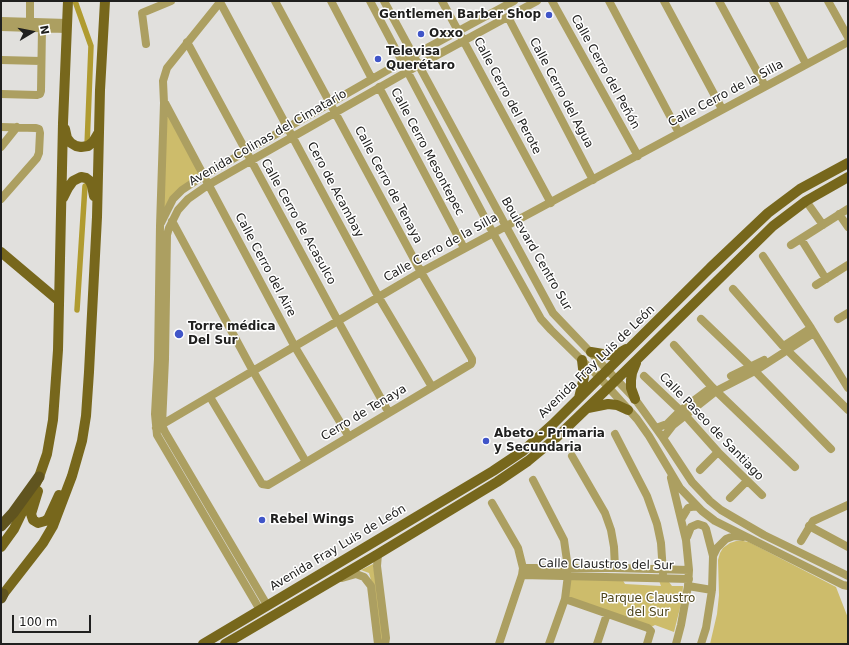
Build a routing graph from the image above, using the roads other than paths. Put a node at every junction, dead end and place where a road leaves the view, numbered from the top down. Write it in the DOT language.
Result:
graph roads {
  1 [pos="30,1"];
  2 [pos="68,1"];
  3 [pos="104,1"];
  4 [pos="171,1"];
  5 [pos="221,1"];
  6 [pos="274,1"];
  7 [pos="331,1"];
  8 [pos="370,1"];
  9 [pos="384,1"];
  10 [pos="442,1"];
  11 [pos="514,1"];
  12 [pos="537,1"];
  13 [pos="552,1"];
  14 [pos="609,1"];
  15 [pos="664,1"];
  16 [pos="719,1"];
  17 [pos="773,1"];
  18 [pos="828,1"];
  19 [pos="526,3"];
  20 [pos="499,4"];
  21 [pos="508,17"];
  22 [pos="1,21"];
  23 [pos="30,25"];
  24 [pos="67,26"];
  25 [pos="1,27"];
  26 [pos="42,28"];
  27 [pos="459,31"];
  28 [pos="848,38"];
  29 [pos="464,41"];
  30 [pos="187,42"];
  31 [pos="848,42"];
  32 [pos="146,44"];
  33 [pos="414,55"];
  34 [pos="1,60"];
  35 [pos="41,61"];
  36 [pos="402,61"];
  37 [pos="806,64"];
  38 [pos="419,65"];
  39 [pos="408,71"];
  40 [pos="372,79"];
  41 [pos="359,86"];
  42 [pos="765,86"];
  43 [pos="380,88"];
  44 [pos="1,94"];
  45 [pos="365,96"];
  46 [pos="164,103"];
  47 [pos="330,103"];
  48 [pos="722,110"];
  49 [pos="336,112"];
  50 [pos="63,123"];
  51 [pos="1,127"];
  52 [pos="17,127"];
  53 [pos="288,127"];
  54 [pos="99,132"];
  55 [pos="679,133"];
  56 [pos="293,136"];
  57 [pos="1,147"];
  58 [pos="246,152"];
  59 [pos="638,156"];
  60 [pos="250,161"];
  61 [pos="848,163"];
  62 [pos="848,170"];
  63 [pos="203,176"];
  64 [pos="848,177"];
  65 [pos="593,180"];
  66 [pos="837,184"];
  67 [pos="208,185"];
  68 [pos="792,195"];
  69 [pos="1,199"];
  70 [pos="61,202"];
  71 [pos="804,202"];
  72 [pos="551,203"];
  73 [pos="848,209"];
  74 [pos="840,214"];
  75 [pos="97,217"];
  76 [pos="172,221"];
  77 [pos="160,226"];
  78 [pos="506,226"];
  79 [pos="821,226"];
  80 [pos="848,227"];
  81 [pos="493,233"];
  82 [pos="801,239"];
  83 [pos="791,245"];
  84 [pos="464,248"];
  85 [pos="1,252"];
  86 [pos="763,256"];
  87 [pos="848,265"];
  88 [pos="421,272"];
  89 [pos="60,278"];
  90 [pos="826,279"];
  91 [pos="38,283"];
  92 [pos="816,285"];
  93 [pos="732,289"];
  94 [pos="378,296"];
  95 [pos="59,301"];
  96 [pos="848,313"];
  97 [pos="701,319"];
  98 [pos="838,319"];
  99 [pos="338,321"];
  100 [pos="812,330"];
  101 [pos="633,345"];
  102 [pos="674,345"];
  103 [pos="295,346"];
  104 [pos="785,348"];
  105 [pos="591,352"];
  106 [pos="642,356"];
  107 [pos="161,359"];
  108 [pos="582,360"];
  109 [pos="472,362"];
  110 [pos="753,369"];
  111 [pos="608,370"];
  112 [pos="253,371"];
  113 [pos="644,376"];
  114 [pos="600,378"];
  115 [pos="618,380"];
  116 [pos="432,387"];
  117 [pos="609,387"];
  118 [pos="848,388"];
  119 [pos="714,389"];
  120 [pos="210,396"];
  121 [pos="579,398"];
  122 [pos="635,399"];
  123 [pos="846,404"];
  124 [pos="587,409"];
  125 [pos="628,410"];
  126 [pos="389,413"];
  127 [pos="683,413"];
  128 [pos="159,426"];
  129 [pos="656,428"];
  130 [pos="615,434"];
  131 [pos="349,437"];
  132 [pos="663,438"];
  133 [pos="831,448"];
  134 [pos="718,452"];
  135 [pos="572,456"];
  136 [pos="306,462"];
  137 [pos="795,468"];
  138 [pos="700,470"];
  139 [pos="670,473"];
  140 [pos="72,476"];
  141 [pos="39,477"];
  142 [pos="533,480"];
  143 [pos="747,481"];
  144 [pos="762,496"];
  145 [pos="730,498"];
  146 [pos="492,503"];
  147 [pos="848,505"];
  148 [pos="697,506"];
  149 [pos="682,518"];
  150 [pos="1,526"];
  151 [pos="809,526"];
  152 [pos="749,538"];
  153 [pos="686,540"];
  154 [pos="801,541"];
  155 [pos="1,547"];
  156 [pos="848,547"];
  157 [pos="378,554"];
  158 [pos="713,556"];
  159 [pos="615,568"];
  160 [pos="663,569"];
  161 [pos="689,570"];
  162 [pos="523,571"];
  163 [pos="568,572"];
  164 [pos="590,572"];
  165 [pos="848,576"];
  166 [pos="662,578"];
  167 [pos="333,581"];
  168 [pos="688,583"];
  169 [pos="848,586"];
  170 [pos="712,590"];
  171 [pos="2,596"];
  172 [pos="565,599"];
  173 [pos="264,607"];
  174 [pos="607,614"];
  175 [pos="222,633"];
  176 [pos="226,643"];
  177 [pos="203,644"];
  178 [pos="378,644"];
  179 [pos="385,644"];
  180 [pos="499,644"];
  181 [pos="549,644"];
  182 [pos="597,644"];
  183 [pos="647,644"];
  184 [pos="676,644"];
  185 [pos="701,644"];
  1 -- 23 [label="street"];
  2 -- 24 [label="main road"];
  3 -- 54 [label="main road"];
  4 -- 32 [label="street"];
  5 -- 30 [label="street"];
  5 -- 53 [label="street, Cero de Acambay"];
  6 -- 47 [label="street, Calle Cerro de Tenaya"];
  7 -- 40 [label="street"];
  8 -- 36 [label="street"];
  9 -- 33 [label="street, Boulevard Centro Sur"];
  10 -- 27 [label="street, Calle Cerro del Perote"];
  11 -- 20 [label="street, Avenida Colinas del Cimatario"];
  12 -- 19 [label="street, Avenida Colinas del Cimatario"];
  13 -- 59 [label="street, Calle Cerro del Peñón"];
  14 -- 55 [label="street"];
  15 -- 48 [label="street"];
  16 -- 42 [label="street"];
  17 -- 37 [label="street"];
  18 -- 28 [label="street"];
  19 -- 21 [label="street, Avenida Colinas del Cimatario"];
  20 -- 27 [label="street, Avenida Colinas del Cimatario"];
  21 -- 29 [label="street, Avenida Colinas del Cimatario"];
  21 -- 65 [label="street, Calle Cerro del Agua"];
  22 -- 23 [label="street"];
  23 -- 24 [label="street"];
  23 -- 25 [label="street"];
  23 -- 26 [label="street"];
  24 -- 26 [label="street"];
  24 -- 50 [label="main road"];
  26 -- 35 [label="street"];
  27 -- 29 [label="street, Calle Cerro del Perote"];
  27 -- 33 [label="street, Avenida Colinas del Cimatario"];
  29 -- 38 [label="street, Avenida Colinas del Cimatario"];
  29 -- 72 [label="street, Calle Cerro del Perote"];
  30 -- 46 [label="street"];
  30 -- 58 [label="street, Calle Cerro de Acasulco"];
  31 -- 37 [label="street, Calle Cerro de la Silla"];
  33 -- 36 [label="street, Avenida Colinas del Cimatario"];
  33 -- 38 [label="street, Boulevard Centro Sur"];
  34 -- 35 [label="street"];
  35 -- 44 [label="street"];
  36 -- 39 [label="street"];
  36 -- 40 [label="street, Avenida Colinas del Cimatario"];
  37 -- 42 [label="street, Calle Cerro de la Silla"];
  38 -- 39 [label="street, Avenida Colinas del Cimatario"];
  38 -- 78 [label="street, Boulevard Centro Sur"];
  39 -- 43 [label="street, Avenida Colinas del Cimatario"];
  39 -- 81 [label="street"];
  40 -- 41 [label="street, Avenida Colinas del Cimatario"];
  41 -- 45 [label="street"];
  41 -- 47 [label="street, Avenida Colinas del Cimatario"];
  42 -- 48 [label="street, Calle Cerro de la Silla"];
  43 -- 45 [label="street, Avenida Colinas del Cimatario"];
  43 -- 84 [label="street, Calle Cerro Mesontepec"];
  45 -- 49 [label="street, Avenida Colinas del Cimatario"];
  46 -- 63 [label="street, Calle Cerro del Aire"];
  46 -- 77 [label="street"];
  47 -- 49 [label="street, Calle Cerro de Tenaya"];
  47 -- 53 [label="street, Avenida Colinas del Cimatario"];
  48 -- 55 [label="street, Calle Cerro de la Silla"];
  49 -- 56 [label="street, Avenida Colinas del Cimatario"];
  49 -- 88 [label="street, Calle Cerro de Tenaya"];
  50 -- 54 [label="main road"];
  50 -- 70 [label="main road"];
  51 -- 52 [label="street"];
  52 -- 57 [label="street"];
  52 -- 69 [label="street"];
  53 -- 56 [label="street, Cero de Acambay"];
  53 -- 58 [label="street, Avenida Colinas del Cimatario"];
  54 -- 75 [label="main road"];
  55 -- 59 [label="street, Calle Cerro de la Silla"];
  56 -- 60 [label="street, Avenida Colinas del Cimatario"];
  56 -- 94 [label="street, Cero de Acambay"];
  58 -- 60 [label="street, Calle Cerro de Acasulco"];
  58 -- 63 [label="street, Avenida Colinas del Cimatario"];
  59 -- 65 [label="street, Calle Cerro de la Silla"];
  60 -- 67 [label="street, Avenida Colinas del Cimatario"];
  60 -- 99 [label="street, Calle Cerro de Acasulco"];
  61 -- 68 [label="main road, Avenida Fray Luis de León"];
  62 -- 64 [label="main road"];
  63 -- 67 [label="street, Calle Cerro del Aire"];
  63 -- 77 [label="street, Avenida Colinas del Cimatario"];
  64 -- 66 [label="main road, Avenida Fray Luis de León"];
  65 -- 72 [label="street, Calle Cerro de la Silla"];
  66 -- 68 [label="main road"];
  66 -- 71 [label="main road, Avenida Fray Luis de León"];
  67 -- 76 [label="street, Avenida Colinas del Cimatario"];
  67 -- 103 [label="street, Calle Cerro del Aire"];
  68 -- 101 [label="main road, Avenida Fray Luis de León"];
  70 -- 75 [label="main road"];
  70 -- 89 [label="main road"];
  71 -- 79 [label="street"];
  71 -- 106 [label="main road, Avenida Fray Luis de León"];
  72 -- 78 [label="street, Calle Cerro de la Silla"];
  73 -- 74 [label="street"];
  74 -- 79 [label="street"];
  74 -- 80 [label="street"];
  75 -- 140 [label="main road"];
  76 -- 107 [label="street, Avenida Colinas del Cimatario"];
  76 -- 112 [label="street"];
  77 -- 107 [label="street, Avenida Colinas del Cimatario"];
  78 -- 81 [label="street, Calle Cerro de la Silla"];
  78 -- 105 [label="street, Boulevard Centro Sur"];
  79 -- 82 [label="street"];
  81 -- 84 [label="street, Calle Cerro de la Silla"];
  81 -- 108 [label="street"];
  82 -- 83 [label="street"];
  82 -- 90 [label="street"];
  84 -- 88 [label="street, Calle Cerro de la Silla"];
  85 -- 91 [label="main road"];
  86 -- 100 [label="street"];
  87 -- 90 [label="street"];
  88 -- 94 [label="street, Calle Cerro de la Silla"];
  88 -- 109 [label="street, Calle Cerro de Tenaya"];
  89 -- 91 [label="main road"];
  89 -- 95 [label="main road"];
  90 -- 92 [label="street"];
  91 -- 95 [label="main road"];
  93 -- 104 [label="street"];
  94 -- 99 [label="street, Calle Cerro de la Silla"];
  94 -- 116 [label="street, Cero de Acambay"];
  95 -- 141 [label="main road"];
  96 -- 98 [label="street"];
  97 -- 110 [label="street"];
  99 -- 103 [label="street, Calle Cerro de la Silla"];
  99 -- 126 [label="street, Calle Cerro de Acasulco"];
  100 -- 104 [label="street"];
  100 -- 118 [label="street"];
  101 -- 105 [label="main road"];
  101 -- 111 [label="main road, Avenida Fray Luis de León"];
  102 -- 119 [label="street"];
  103 -- 112 [label="street, Calle Cerro de la Silla"];
  103 -- 131 [label="street, Calle Cerro del Aire"];
  104 -- 110 [label="street"];
  104 -- 123 [label="street"];
  105 -- 111 [label="street, Boulevard Centro Sur"];
  106 -- 115 [label="main road, Avenida Fray Luis de León"];
  106 -- 122 [label="main road"];
  107 -- 128 [label="street, Avenida Colinas del Cimatario"];
  108 -- 114 [label="street"];
  108 -- 121 [label="main road"];
  109 -- 116 [label="street, Cerro de Tenaya"];
  110 -- 119 [label="street"];
  110 -- 133 [label="street"];
  111 -- 114 [label="main road, Avenida Fray Luis de León"];
  111 -- 115 [label="street, Boulevard Centro Sur"];
  112 -- 120 [label="street, Calle Cerro de la Silla"];
  112 -- 136 [label="street"];
  113 -- 127 [label="street, Calle Paseo de Santiago"];
  114 -- 117 [label="street"];
  114 -- 121 [label="main road, Avenida Fray Luis de León"];
  115 -- 117 [label="main road, Avenida Fray Luis de León"];
  115 -- 122 [label="street, Boulevard Centro Sur"];
  116 -- 126 [label="street, Cerro de Tenaya"];
  117 -- 124 [label="main road, Avenida Fray Luis de León"];
  117 -- 125 [label="street"];
  119 -- 127 [label="street"];
  119 -- 137 [label="street"];
  120 -- 128 [label="street, Calle Cerro de la Silla"];
  120 -- 136 [label="street, Cerro de Tenaya"];
  121 -- 173 [label="main road, Avenida Fray Luis de León"];
  122 -- 129 [label="street, Boulevard Centro Sur"];
  124 -- 125 [label="main road"];
  124 -- 157 [label="main road, Avenida Fray Luis de León"];
  125 -- 139 [label="street"];
  126 -- 131 [label="street, Cerro de Tenaya"];
  127 -- 129 [label="street"];
  127 -- 132 [label="street"];
  127 -- 134 [label="street, Calle Paseo de Santiago"];
  128 -- 173 [label="street, Avenida Colinas del Cimatario"];
  129 -- 132 [label="street, Boulevard Centro Sur"];
  130 -- 160 [label="street"];
  131 -- 136 [label="street, Cerro de Tenaya"];
  132 -- 165 [label="street, Boulevard Centro Sur"];
  134 -- 138 [label="street"];
  134 -- 143 [label="street, Calle Paseo de Santiago"];
  135 -- 159 [label="street"];
  139 -- 148 [label="street"];
  139 -- 149 [label="street"];
  140 -- 141 [label="main road"];
  140 -- 171 [label="main road"];
  141 -- 150 [label="highway"];
  141 -- 155 [label="main road"];
  142 -- 163 [label="street"];
  143 -- 144 [label="street, Calle Paseo de Santiago"];
  143 -- 145 [label="street"];
  146 -- 162 [label="street"];
  147 -- 151 [label="street"];
  148 -- 149 [label="street"];
  148 -- 152 [label="street"];
  149 -- 153 [label="street"];
  151 -- 154 [label="street"];
  151 -- 156 [label="street"];
  152 -- 158 [label="street"];
  152 -- 169 [label="street"];
  153 -- 158 [label="street"];
  153 -- 161 [label="street"];
  157 -- 167 [label="main road, Avenida Fray Luis de León"];
  157 -- 179 [label="street"];
  158 -- 170 [label="street"];
  159 -- 160 [label="street, Calle Claustros del Sur"];
  159 -- 164 [label="street, Calle Claustros del Sur"];
  160 -- 161 [label="street, Calle Claustros del Sur"];
  160 -- 166 [label="street"];
  161 -- 168 [label="street"];
  162 -- 163 [label="street, Calle Claustros del Sur"];
  162 -- 180 [label="street"];
  163 -- 164 [label="street, Calle Claustros del Sur"];
  163 -- 172 [label="street"];
  164 -- 166 [label="street, Calle Claustros del Sur"];
  166 -- 168 [label="street, Calle Claustros del Sur"];
  167 -- 176 [label="main road, Avenida Fray Luis de León"];
  167 -- 178 [label="street"];
  168 -- 170 [label="street, Calle Claustros del Sur"];
  168 -- 184 [label="street"];
  170 -- 185 [label="street"];
  172 -- 174 [label="street"];
  172 -- 181 [label="street"];
  173 -- 175 [label="main road, Avenida Fray Luis de León"];
  174 -- 182 [label="street"];
  174 -- 183 [label="street"];
  175 -- 176 [label="main road"];
  175 -- 177 [label="main road, Avenida Fray Luis de León"];
}
